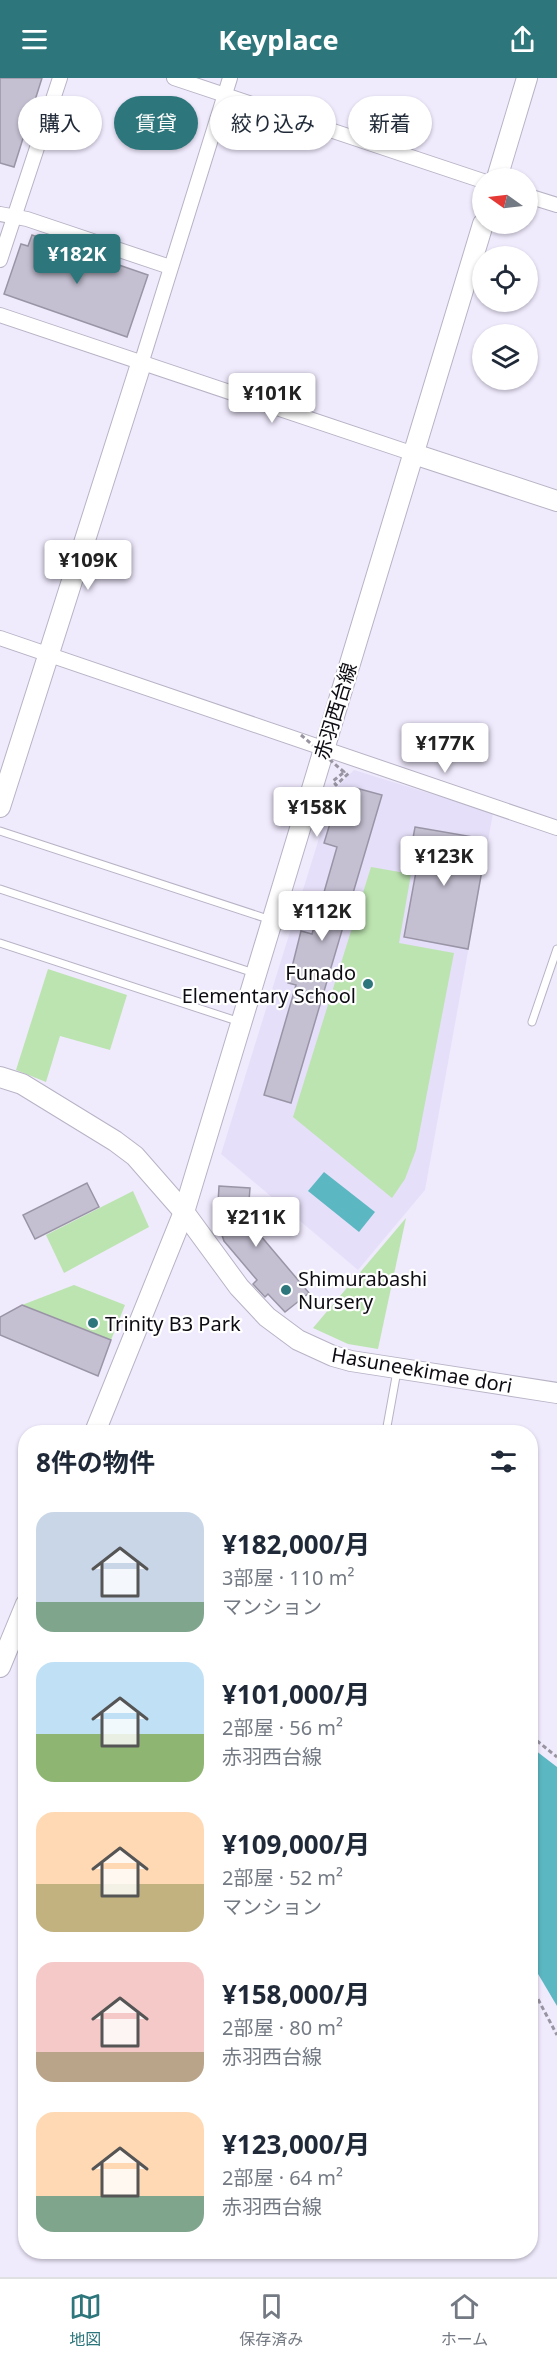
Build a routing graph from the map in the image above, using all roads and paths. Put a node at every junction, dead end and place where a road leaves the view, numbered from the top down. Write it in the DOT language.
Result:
graph roads {
  1 [pos="60,78"];
  2 [pos="174,78"];
  3 [pos="230,78"];
  4 [pos="527,78"];
  5 [pos="225,95"];
  6 [pos="500,168"];
  7 [pos="472,177"];
  8 [pos="538,199"];
  9 [pos="557,206"];
  10 [pos="0,214"];
  11 [pos="14,216"];
  12 [pos="480,234"];
  13 [pos="0,260"];
  14 [pos="170,267"];
  15 [pos="0,315"];
  16 [pos="141,364"];
  17 [pos="414,454"];
  18 [pos="557,501"];
  19 [pos="0,638"];
  20 [pos="48,653"];
  21 [pos="302,735"];
  22 [pos="323,749"];
  23 [pos="350,772"];
  24 [pos="0,807"];
  25 [pos="557,828"];
  26 [pos="0,831"];
  27 [pos="0,889"];
  28 [pos="273,920"];
  29 [pos="0,943"];
  30 [pos="557,950"];
  31 [pos="256,974"];
  32 [pos="532,1022"];
  33 [pos="241,1023"];
  34 [pos="0,1077"];
  35 [pos="184,1212"];
  36 [pos="397,1368"];
  37 [pos="557,1393"];
  38 [pos="98,1425"];
  39 [pos="387,1425"];
  40 [pos="18,1623"];
  41 [pos="0,1667"];
  42 [pos="538,1742"];
  43 [pos="557,1757"];
  44 [pos="538,1999"];
  45 [pos="557,2035"];
  1 -- 11 [label="street"];
  2 -- 5 [label="street"];
  3 -- 5 [label="street"];
  4 -- 6 [label="main road"];
  5 -- 7 [label="street"];
  5 -- 14 [label="street"];
  8 -- 9 [label="street"];
  10 -- 11 [label="street"];
  11 -- 13 [label="street"];
  11 -- 14 [label="street"];
  12 -- 17 [label="main road, 赤羽西台線"];
  14 -- 16 [label="street"];
  15 -- 16 [label="street"];
  16 -- 17 [label="street"];
  16 -- 20 [label="main road"];
  17 -- 18 [label="main road"];
  17 -- 22 [label="main road, 赤羽西台線"];
  19 -- 20 [label="street"];
  20 -- 22 [label="street"];
  20 -- 24 [label="main road"];
  21 -- 23 [label="path, bridge"];
  22 -- 25 [label="street"];
  22 -- 28 [label="main road, 赤羽西台線"];
  26 -- 28 [label="lane"];
  27 -- 31 [label="lane"];
  28 -- 31 [label="main road, 赤羽西台線"];
  29 -- 33 [label="lane"];
  30 -- 32 [label="lane"];
  31 -- 33 [label="main road, 赤羽西台線"];
  33 -- 35 [label="main road, 赤羽西台線"];
  34 -- 35 [label="main road, Hasuneekimae dori"];
  35 -- 36 [label="main road, Hasuneekimae dori"];
  35 -- 38 [label="main road, 赤羽西台線"];
  36 -- 37 [label="main road, Hasuneekimae dori"];
  36 -- 39 [label="lane"];
  40 -- 41 [label="main road"];
  42 -- 43 [label="path"];
  44 -- 45 [label="path"];
}
